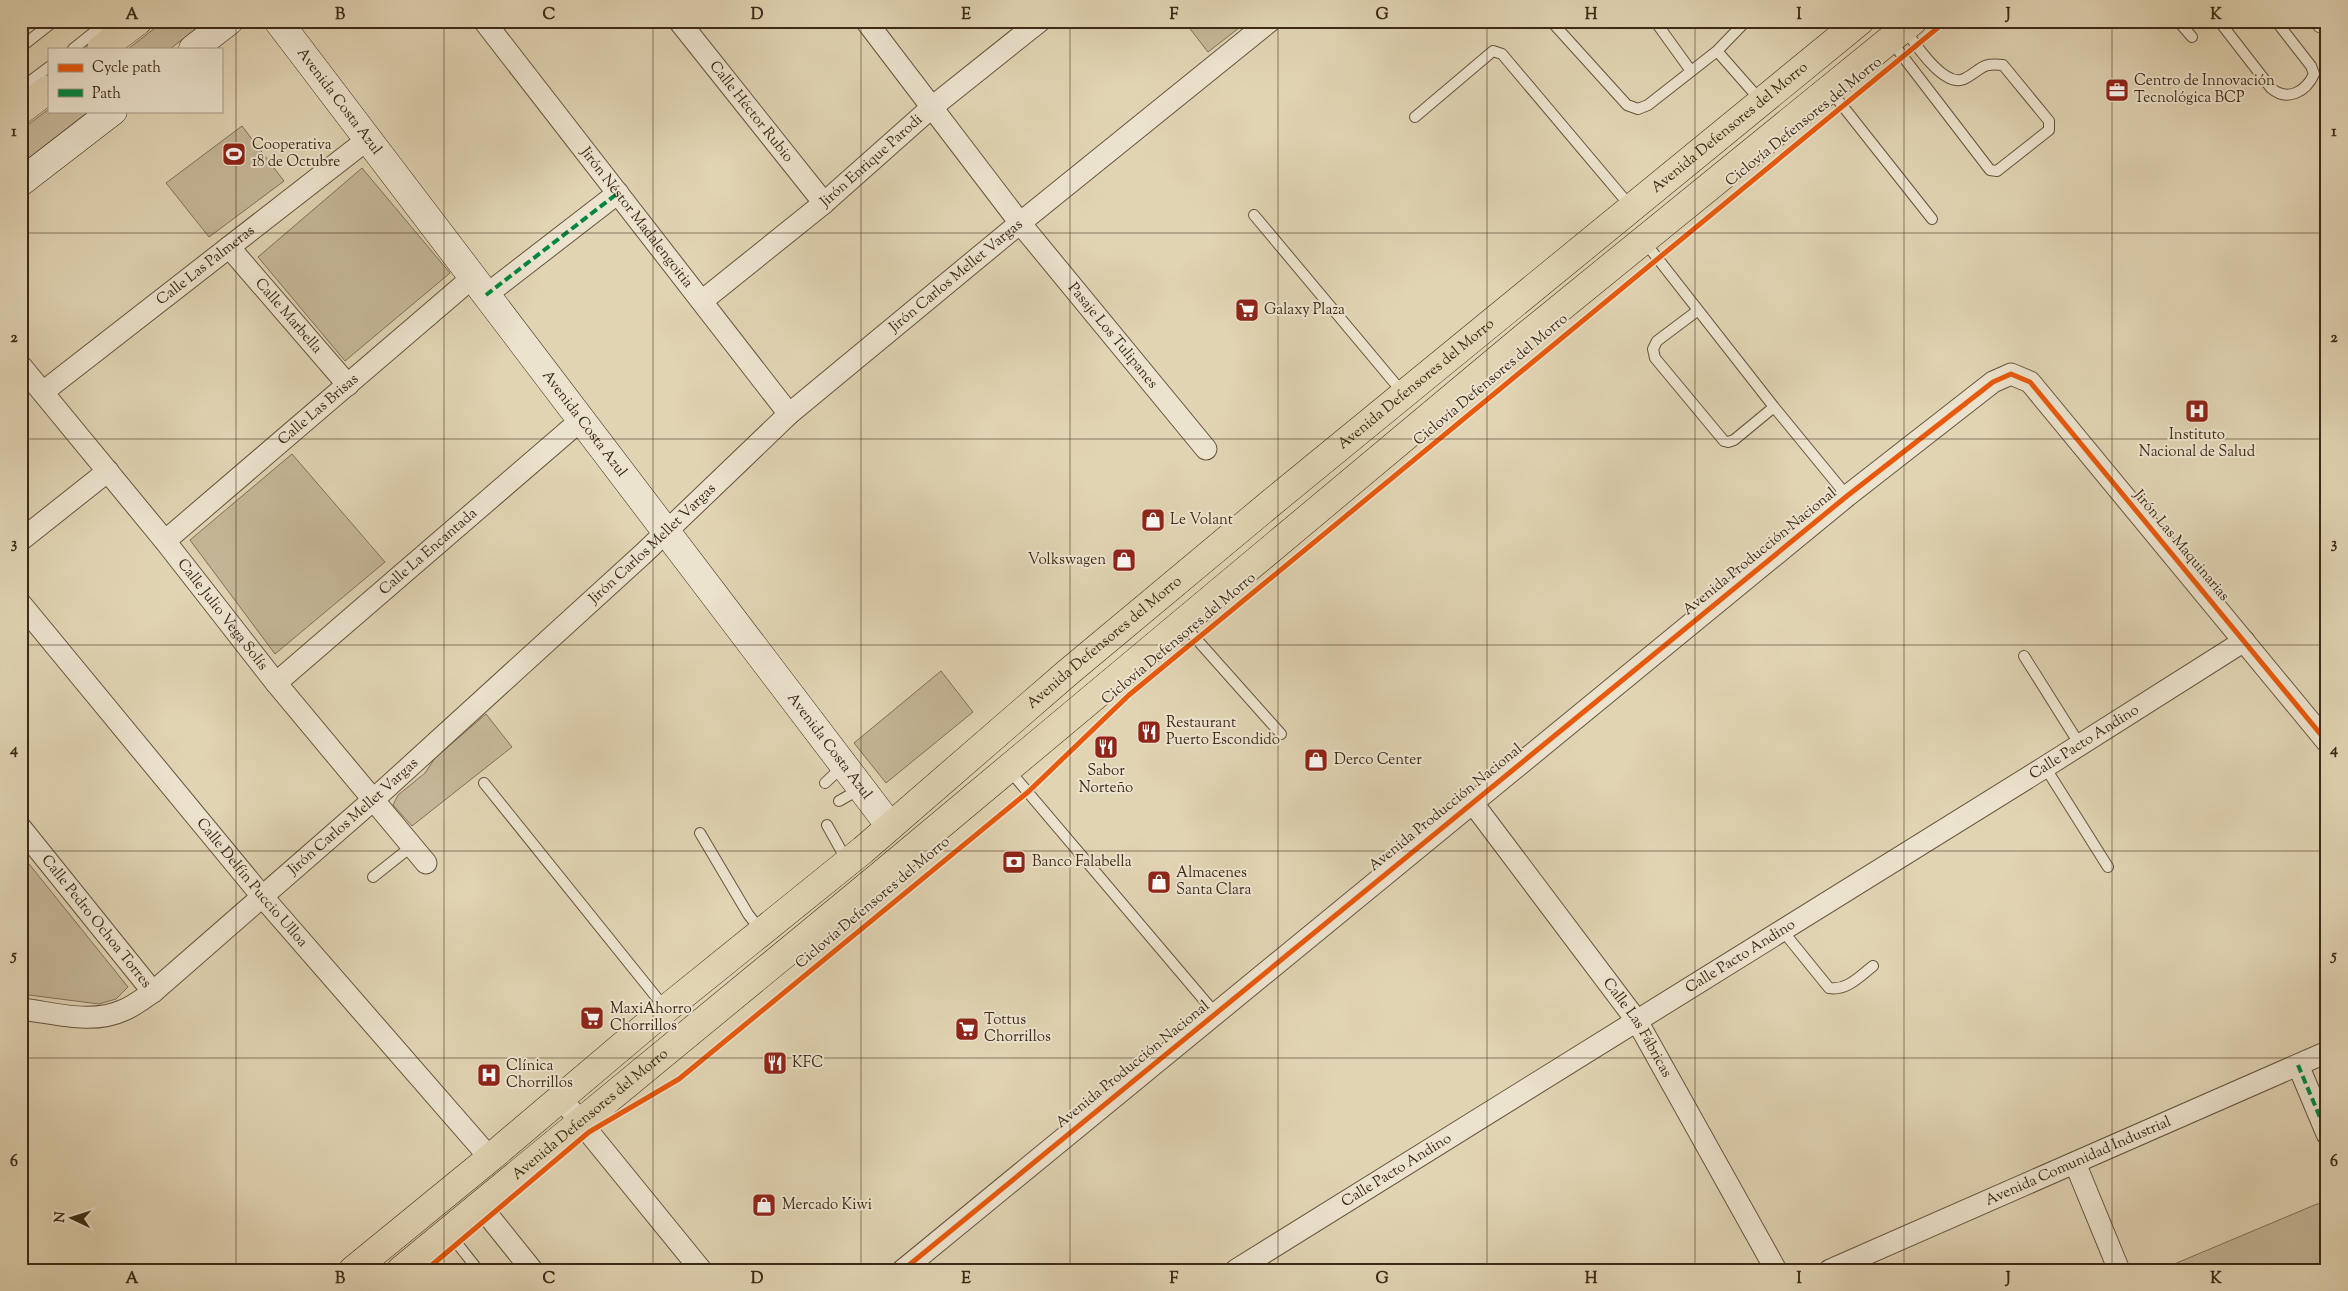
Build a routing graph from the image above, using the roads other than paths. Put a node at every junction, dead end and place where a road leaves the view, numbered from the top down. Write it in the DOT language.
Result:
graph roads {
  1 [pos="54,21"];
  2 [pos="108,21"];
  3 [pos="138,21"];
  4 [pos="229,21"];
  5 [pos="278,21"];
  6 [pos="484,21"];
  7 [pos="679,21"];
  8 [pos="866,21"];
  9 [pos="1040,21"];
  10 [pos="1270,21"];
  11 [pos="1551,21"];
  12 [pos="1655,21"];
  13 [pos="1746,21"];
  14 [pos="1860,21"];
  15 [pos="2178,21"];
  16 [pos="2219,21"];
  17 [pos="2276,21"];
  18 [pos="2314,21"];
  19 [pos="1902,30"];
  20 [pos="2327,30"];
  21 [pos="2192,37"];
  22 [pos="21,47"];
  23 [pos="74,48"];
  24 [pos="102,48"];
  25 [pos="194,48"];
  26 [pos="1717,51"];
  27 [pos="48,68"];
  28 [pos="1691,71"];
  29 [pos="21,88"];
  30 [pos="1829,89"];
  31 [pos="48,90"];
  32 [pos="1761,102"];
  33 [pos="931,108"];
  34 [pos="21,110"];
  35 [pos="112,112"];
  36 [pos="1415,117"];
  37 [pos="368,139"];
  38 [pos="21,182"];
  39 [pos="618,193"];
  40 [pos="824,204"];
  41 [pos="1632,207"];
  42 [pos="1254,215"];
  43 [pos="1932,219"];
  44 [pos="1020,223"];
  45 [pos="1643,241"];
  46 [pos="229,247"];
  47 [pos="480,286"];
  48 [pos="702,301"];
  49 [pos="1506,310"];
  50 [pos="1697,310"];
  51 [pos="1527,335"];
  52 [pos="21,366"];
  53 [pos="2011,374"];
  54 [pos="348,384"];
  55 [pos="43,392"];
  56 [pos="1404,394"];
  57 [pos="1774,408"];
  58 [pos="788,414"];
  59 [pos="581,420"];
  60 [pos="1206,449"];
  61 [pos="108,472"];
  62 [pos="1847,496"];
  63 [pos="667,533"];
  64 [pos="21,540"];
  65 [pos="165,541"];
  66 [pos="21,604"];
  67 [pos="1182,623"];
  68 [pos="2244,641"];
  69 [pos="2024,656"];
  70 [pos="276,683"];
  71 [pos="1282,734"];
  72 [pos="2327,742"];
  73 [pos="2080,745"];
  74 [pos="2045,767"];
  75 [pos="1008,769"];
  76 [pos="484,783"];
  77 [pos="373,800"];
  78 [pos="1472,802"];
  79 [pos="827,825"];
  80 [pos="890,826"];
  81 [pos="21,828"];
  82 [pos="700,833"];
  83 [pos="412,846"];
  84 [pos="847,862"];
  85 [pos="426,863"];
  86 [pos="2108,867"];
  87 [pos="373,877"];
  88 [pos="261,895"];
  89 [pos="1782,930"];
  90 [pos="761,931"];
  91 [pos="1873,966"];
  92 [pos="153,992"];
  93 [pos="21,1009"];
  94 [pos="666,1009"];
  95 [pos="1215,1013"];
  96 [pos="1637,1021"];
  97 [pos="2327,1052"];
  98 [pos="2298,1065"];
  99 [pos="561,1098"];
  100 [pos="581,1122"];
  101 [pos="2327,1134"];
  102 [pos="490,1158"];
  103 [pos="2075,1163"];
  104 [pos="479,1204"];
  105 [pos="447,1231"];
  106 [pos="353,1270"];
  107 [pos="401,1270"];
  108 [pos="478,1270"];
  109 [pos="532,1270"];
  110 [pos="701,1270"];
  111 [pos="903,1270"];
  112 [pos="1236,1270"];
  113 [pos="1776,1270"];
  114 [pos="1830,1270"];
  115 [pos="2119,1270"];
  1 -- 22 [label="lane"];
  2 -- 23 [label="lane"];
  3 -- 24 [label="main road"];
  4 -- 25 [label="street"];
  5 -- 37 [label="street, Avenida Costa Azul"];
  6 -- 39 [label="street, Jirón Néstor Madalengoitia"];
  7 -- 40 [label="street, Calle Héctor Rubio"];
  8 -- 33 [label="street, Pasaje Los Tulipanes"];
  9 -- 33 [label="street, Jirón Enrique Parodi"];
  10 -- 44 [label="street, Jirón Carlos Mellet Vargas"];
  11 -- 28 [label="lane"];
  12 -- 28 [label="lane"];
  13 -- 26 [label="lane"];
  14 -- 32 [label="main road, Avenida Defensores del Morro"];
  15 -- 21 [label="lane"];
  16 -- 17 [label="lane"];
  18 -- 20 [label="lane"];
  19 -- 19 [label="lane"];
  19 -- 30 [label="main road, Avenida Defensores del Morro"];
  26 -- 28 [label="lane"];
  26 -- 32 [label="lane"];
  27 -- 29 [label="lane"];
  30 -- 43 [label="lane"];
  30 -- 45 [label="main road, Avenida Defensores del Morro"];
  31 -- 34 [label="main road"];
  32 -- 41 [label="main road, Avenida Defensores del Morro"];
  33 -- 40 [label="street, Jirón Enrique Parodi"];
  33 -- 44 [label="street, Pasaje Los Tulipanes"];
  35 -- 38 [label="street"];
  36 -- 41 [label="lane"];
  37 -- 46 [label="street, Calle Las Palmeras"];
  37 -- 47 [label="street, Avenida Costa Azul"];
  39 -- 47 [label="street, Calle Las Brisas"];
  39 -- 48 [label="street, Jirón Néstor Madalengoitia"];
  40 -- 48 [label="street, Jirón Enrique Parodi"];
  41 -- 49 [label="main road, Avenida Defensores del Morro"];
  42 -- 56 [label="lane"];
  44 -- 58 [label="street, Jirón Carlos Mellet Vargas"];
  44 -- 60 [label="street, Pasaje Los Tulipanes"];
  45 -- 50 [label="lane"];
  45 -- 51 [label="main road, Avenida Defensores del Morro"];
  46 -- 54 [label="street, Calle Marbella"];
  46 -- 55 [label="street, Calle Las Palmeras"];
  47 -- 54 [label="street, Calle Las Brisas"];
  47 -- 59 [label="street, Avenida Costa Azul"];
  48 -- 58 [label="street, Jirón Néstor Madalengoitia"];
  49 -- 51 [label="main road"];
  49 -- 56 [label="main road, Avenida Defensores del Morro"];
  50 -- 57 [label="lane"];
  50 -- 57 [label="lane"];
  51 -- 67 [label="main road, Avenida Defensores del Morro"];
  52 -- 55 [label="street, Calle Julio Vega Solís"];
  53 -- 62 [label="street, Avenida Producción Nacional"];
  53 -- 68 [label="street, Jirón Las Maquinarias"];
  54 -- 65 [label="street, Calle Las Brisas"];
  55 -- 61 [label="street, Calle Julio Vega Solís"];
  56 -- 80 [label="main road, Avenida Defensores del Morro"];
  57 -- 62 [label="lane"];
  58 -- 63 [label="street, Jirón Carlos Mellet Vargas"];
  59 -- 63 [label="street, Avenida Costa Azul"];
  59 -- 70 [label="street, Calle La Encantada"];
  61 -- 64 [label="street"];
  61 -- 65 [label="street, Calle Julio Vega Solís"];
  62 -- 78 [label="street, Avenida Producción Nacional"];
  63 -- 77 [label="street, Jirón Carlos Mellet Vargas"];
  63 -- 80 [label="street, Avenida Costa Azul"];
  65 -- 70 [label="street, Calle Julio Vega Solís"];
  66 -- 88 [label="street, Calle Delfín Puccio Ulloa"];
  67 -- 71 [label="lane"];
  67 -- 75 [label="main road, Avenida Defensores del Morro"];
  68 -- 72 [label="street, Jirón Las Maquinarias"];
  68 -- 73 [label="street, Calle Pacto Andino"];
  69 -- 73 [label="lane"];
  70 -- 77 [label="street, Calle Julio Vega Solís"];
  73 -- 74 [label="street, Calle Pacto Andino"];
  74 -- 86 [label="lane"];
  74 -- 89 [label="street, Calle Pacto Andino"];
  75 -- 95 [label="lane"];
  75 -- 100 [label="main road, Avenida Defensores del Morro"];
  76 -- 94 [label="lane"];
  77 -- 83 [label="street, Calle Julio Vega Solís"];
  77 -- 88 [label="street, Jirón Carlos Mellet Vargas"];
  78 -- 95 [label="street, Avenida Producción Nacional"];
  78 -- 96 [label="street, Calle Las Fábricas"];
  79 -- 84 [label="lane"];
  80 -- 84 [label="main road, Avenida Defensores del Morro"];
  81 -- 92 [label="street, Calle Pedro Ochoa Torres"];
  82 -- 90 [label="lane"];
  83 -- 85 [label="street, Calle Julio Vega Solís"];
  83 -- 87 [label="lane"];
  84 -- 90 [label="main road, Avenida Defensores del Morro"];
  88 -- 92 [label="street, Jirón Carlos Mellet Vargas"];
  88 -- 102 [label="street, Calle Delfín Puccio Ulloa"];
  89 -- 91 [label="lane"];
  89 -- 96 [label="street, Calle Pacto Andino"];
  90 -- 94 [label="main road, Avenida Defensores del Morro"];
  92 -- 93 [label="street, Jirón Carlos Mellet Vargas"];
  94 -- 99 [label="main road, Avenida Defensores del Morro"];
  95 -- 111 [label="street, Avenida Producción Nacional"];
  96 -- 112 [label="street, Calle Pacto Andino"];
  96 -- 113 [label="street, Calle Las Fábricas"];
  97 -- 98 [label="street, Avenida Comunidad Industrial"];
  98 -- 101 [label="street"];
  98 -- 103 [label="street, Avenida Comunidad Industrial"];
  99 -- 100 [label="street"];
  99 -- 102 [label="main road, Avenida Defensores del Morro"];
  100 -- 104 [label="main road, Avenida Defensores del Morro"];
  100 -- 110 [label="street"];
  102 -- 106 [label="main road, Avenida Defensores del Morro"];
  103 -- 114 [label="street, Avenida Comunidad Industrial"];
  103 -- 115 [label="street"];
  104 -- 105 [label="main road, Avenida Defensores del Morro"];
  104 -- 109 [label="street"];
  105 -- 107 [label="main road, Avenida Defensores del Morro"];
  105 -- 108 [label="lane"];
}
